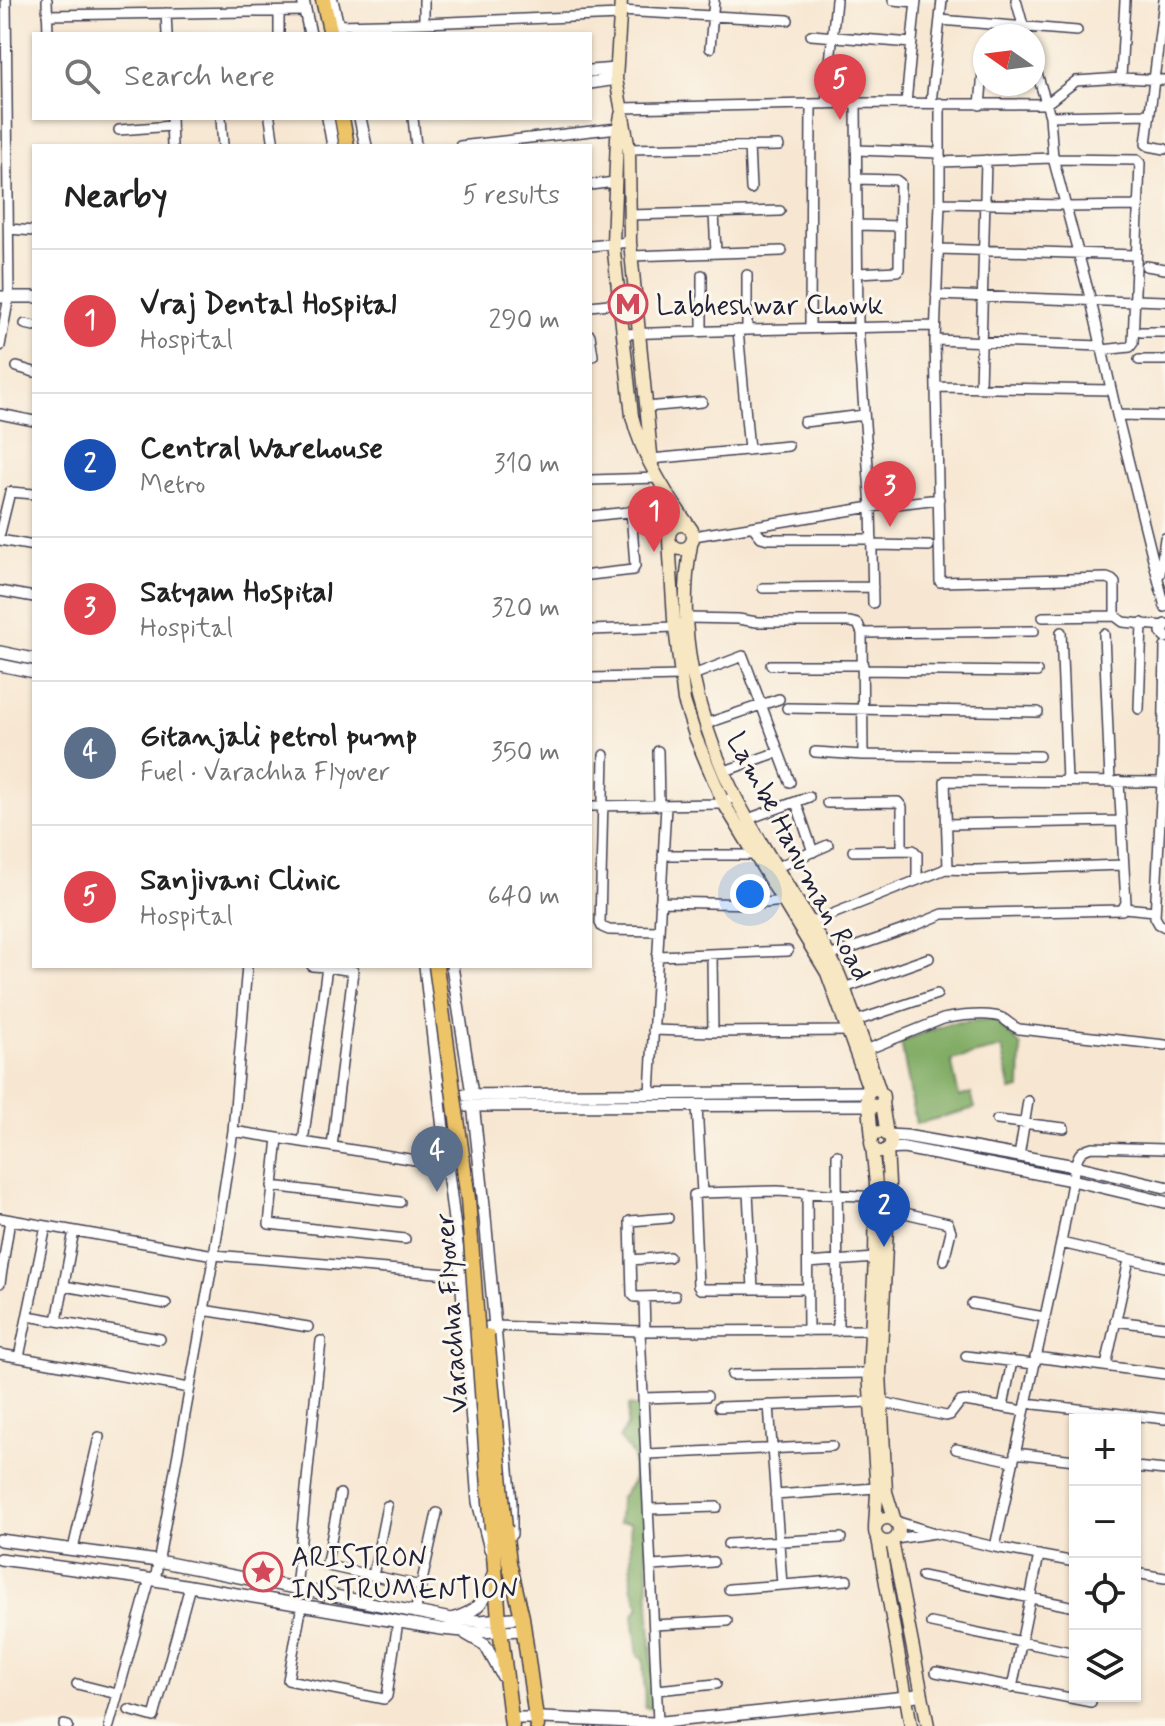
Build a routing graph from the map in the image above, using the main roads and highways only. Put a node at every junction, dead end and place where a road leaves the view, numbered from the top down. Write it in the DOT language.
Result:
graph roads {
  1 [pos="323,0"];
  2 [pos="307,4"];
  3 [pos="620,8"];
  4 [pos="336,31"];
  5 [pos="320,32"];
  6 [pos="622,108"];
  7 [pos="342,120"];
  8 [pos="351,120"];
  9 [pos="347,144"];
  10 [pos="357,144"];
  11 [pos="652,462"];
  12 [pos="667,501"];
  13 [pos="692,537"];
  14 [pos="669,538"];
  15 [pos="687,675"];
  16 [pos="729,799"];
  17 [pos="436,968"];
  18 [pos="445,968"];
  19 [pos="855,1028"];
  20 [pos="875,1098"];
  21 [pos="887,1135"];
  22 [pos="872,1142"];
  23 [pos="887,1149"];
  24 [pos="876,1330"];
  25 [pos="876,1402"];
  26 [pos="895,1521"];
  27 [pos="498,1529"];
  28 [pos="876,1532"];
  29 [pos="893,1540"];
  30 [pos="502,1562"];
  31 [pos="536,1723"];
  32 [pos="512,1724"];
  33 [pos="911,1726"];
  34 [pos="928,1726"];
  1 -- 4 [label="main road"];
  2 -- 5 [label="main road"];
  3 -- 6 [label="main road"];
  6 -- 11 [label="main road"];
  6 -- 11 [label="main road"];
  7 -- 9 [label="main road"];
  8 -- 10 [label="main road"];
  11 -- 12 [label="main road"];
  12 -- 13 [label="main road"];
  12 -- 14 [label="main road, Lambe Hanuman Road"];
  13 -- 14 [label="main road"];
  13 -- 14 [label="main road"];
  13 -- 15 [label="main road, Lambe Hanuman Road"];
  14 -- 15 [label="main road, Lambe Hanuman Road"];
  15 -- 16 [label="main road, Lambe Hanuman Road"];
  15 -- 16 [label="main road, Lambe Hanuman Road"];
  16 -- 19 [label="main road, Lambe Hanuman Road"];
  16 -- 19 [label="main road, Lambe Hanuman Road"];
  17 -- 27 [label="main road, Varachha Flyover, bridge"];
  18 -- 27 [label="main road, Varachha Flyover, bridge"];
  19 -- 20 [label="main road, Lambe Hanuman Road"];
  19 -- 20 [label="main road, Lambe Hanuman Road"];
  20 -- 21 [label="main road"];
  20 -- 22 [label="main road"];
  21 -- 22 [label="main road"];
  21 -- 23 [label="main road"];
  22 -- 23 [label="main road"];
  22 -- 24 [label="main road"];
  23 -- 24 [label="main road"];
  24 -- 25 [label="main road"];
  25 -- 26 [label="main road"];
  25 -- 28 [label="main road"];
  26 -- 28 [label="main road"];
  26 -- 29 [label="main road"];
  27 -- 30 [label="main road, Varachha Flyover"];
  28 -- 29 [label="main road"];
  28 -- 33 [label="main road"];
  29 -- 34 [label="main road"];
  30 -- 31 [label="main road"];
  30 -- 32 [label="main road"];
}
